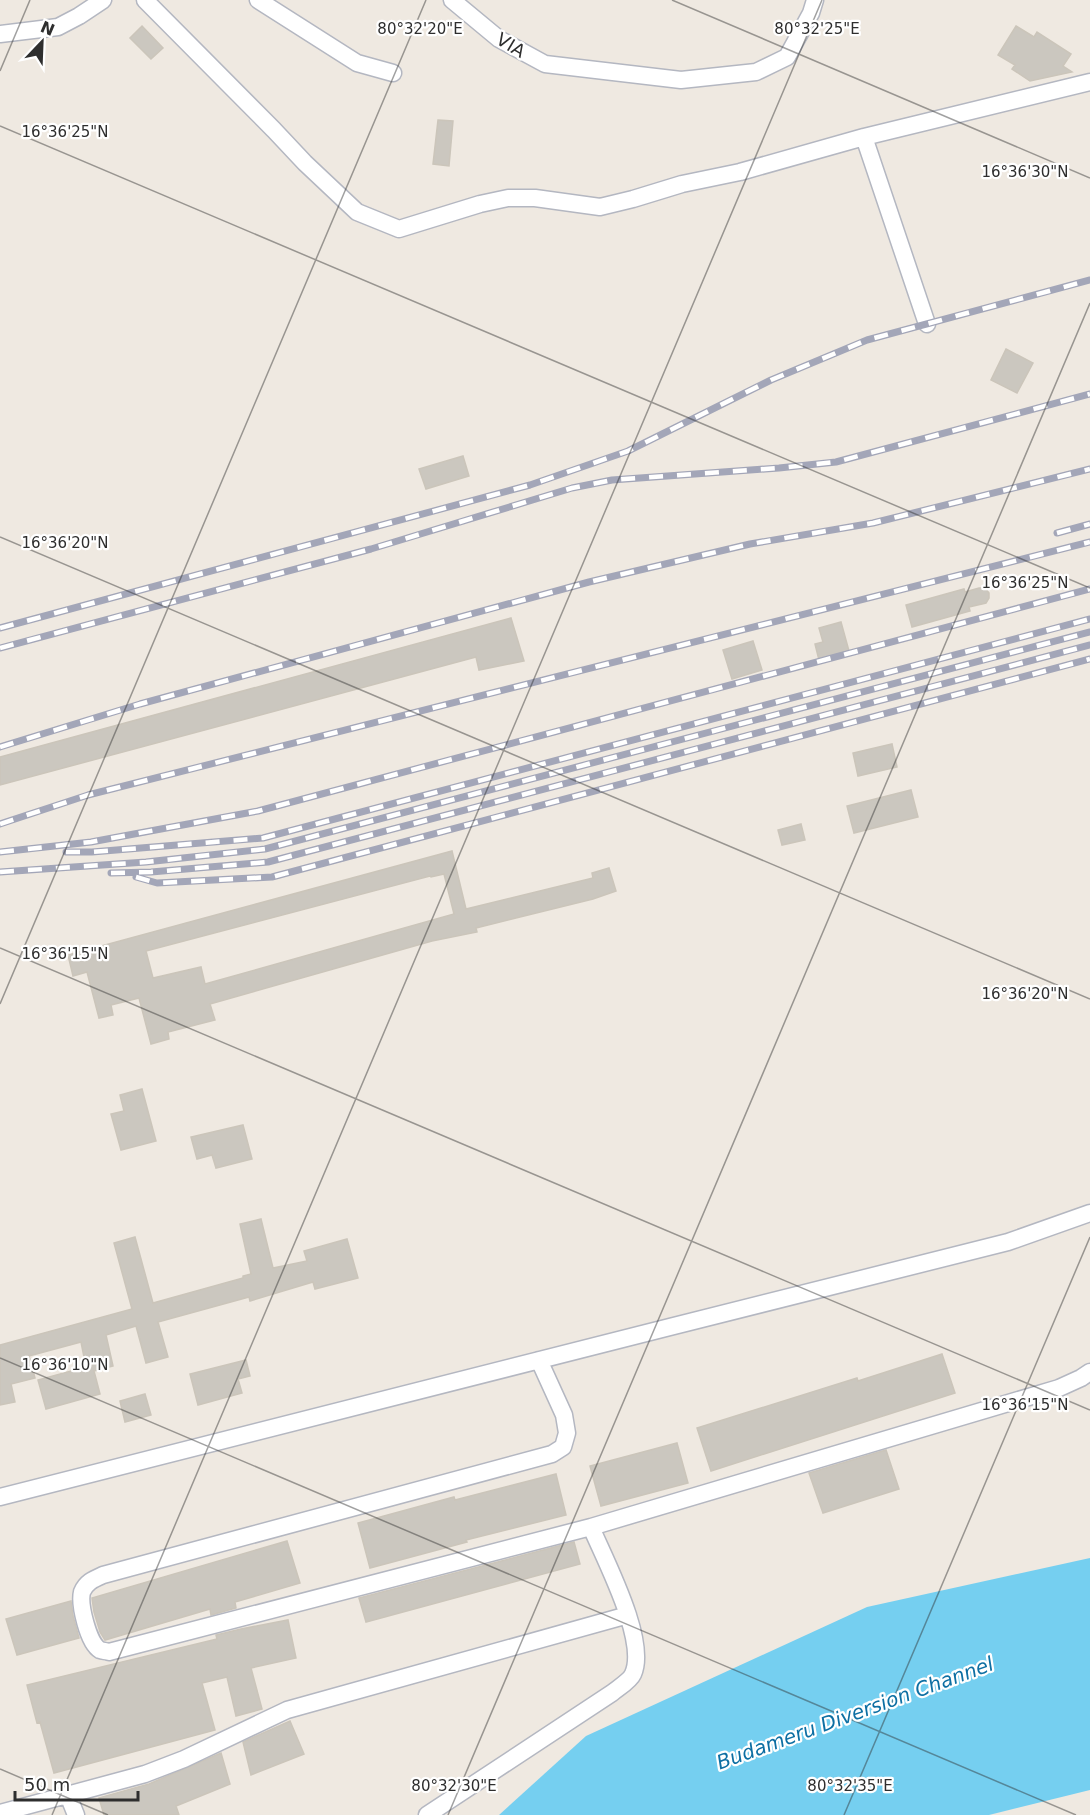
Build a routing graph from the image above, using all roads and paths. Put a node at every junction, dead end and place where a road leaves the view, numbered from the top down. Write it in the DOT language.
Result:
graph roads {
  1 [pos="103,0"];
  2 [pos="145,0"];
  3 [pos="258,0"];
  4 [pos="452,0"];
  5 [pos="815,0"];
  6 [pos="0,34"];
  7 [pos="393,73"];
  8 [pos="1090,82"];
  9 [pos="864,137"];
  10 [pos="927,324"];
  11 [pos="1090,1213"];
  12 [pos="539,1360"];
  13 [pos="1087,1375"];
  14 [pos="0,1497"];
  15 [pos="591,1527"];
  16 [pos="628,1615"];
  17 [pos="68,1795"];
  18 [pos="0,1813"];
  19 [pos="75,1815"];
  20 [pos="427,1815"];
  1 -- 6 [label="street"];
  2 -- 9 [label="street"];
  3 -- 7 [label="street"];
  4 -- 5 [label="street, VIA"];
  8 -- 9 [label="street"];
  9 -- 10 [label="street"];
  11 -- 12 [label="street"];
  12 -- 14 [label="street"];
  12 -- 15 [label="street"];
  13 -- 15 [label="street"];
  15 -- 16 [label="street"];
  16 -- 17 [label="street"];
  16 -- 20 [label="street"];
  17 -- 18 [label="street"];
  17 -- 19 [label="street"];
}
